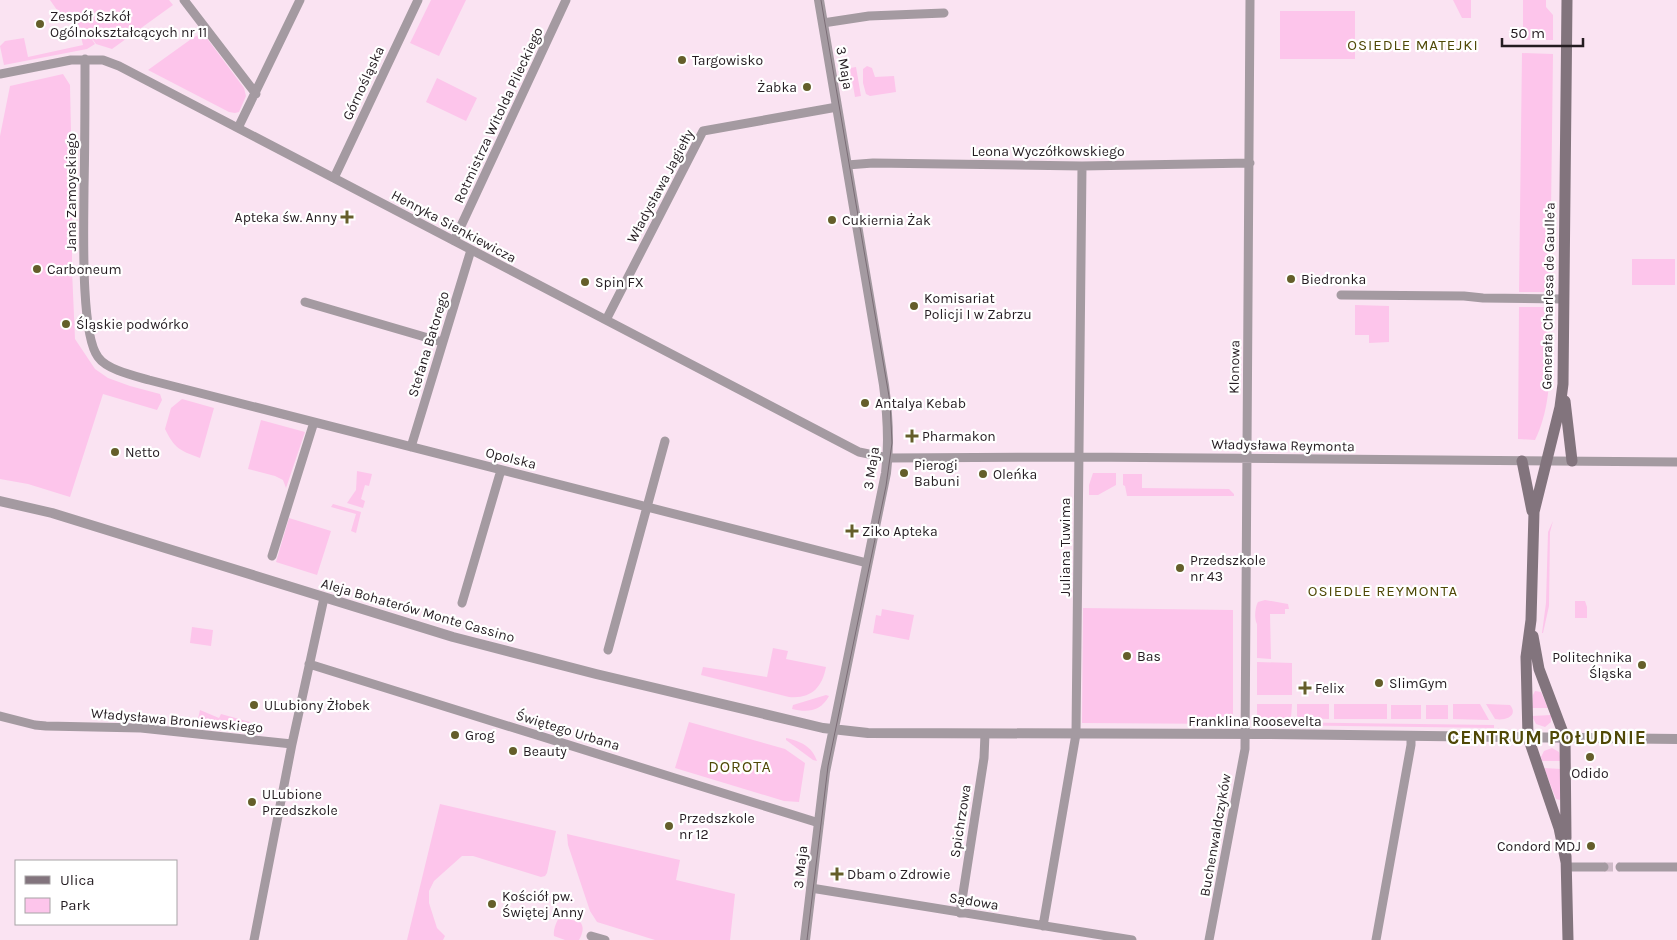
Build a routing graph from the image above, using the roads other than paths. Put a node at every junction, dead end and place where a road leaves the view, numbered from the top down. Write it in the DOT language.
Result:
graph roads {
  1 [pos="184,0"];
  2 [pos="300,0"];
  3 [pos="418,0"];
  4 [pos="566,0"];
  5 [pos="819,0"];
  6 [pos="1250,0"];
  7 [pos="1567,0"];
  8 [pos="944,13"];
  9 [pos="823,23"];
  10 [pos="85,59"];
  11 [pos="0,74"];
  12 [pos="256,94"];
  13 [pos="837,107"];
  14 [pos="238,128"];
  15 [pos="1250,163"];
  16 [pos="847,166"];
  17 [pos="1082,166"];
  18 [pos="334,178"];
  19 [pos="454,241"];
  20 [pos="470,250"];
  21 [pos="1341,295"];
  22 [pos="1564,299"];
  23 [pos="306,302"];
  24 [pos="606,320"];
  25 [pos="442,342"];
  26 [pos="149,380"];
  27 [pos="1563,384"];
  28 [pos="314,422"];
  29 [pos="665,441"];
  30 [pos="411,447"];
  31 [pos="1079,457"];
  32 [pos="888,458"];
  33 [pos="1247,459"];
  34 [pos="1522,461"];
  35 [pos="1546,461"];
  36 [pos="1572,461"];
  37 [pos="1677,462"];
  38 [pos="501,470"];
  39 [pos="0,501"];
  40 [pos="648,507"];
  41 [pos="1533,520"];
  42 [pos="272,556"];
  43 [pos="867,563"];
  44 [pos="324,598"];
  45 [pos="462,603"];
  46 [pos="1532,620"];
  47 [pos="608,650"];
  48 [pos="309,664"];
  49 [pos="0,716"];
  50 [pos="833,730"];
  51 [pos="985,734"];
  52 [pos="1076,734"];
  53 [pos="1245,734"];
  54 [pos="1411,736"];
  55 [pos="1528,737"];
  56 [pos="1565,738"];
  57 [pos="1677,739"];
  58 [pos="292,744"];
  59 [pos="819,823"];
  60 [pos="1566,864"];
  61 [pos="1604,867"];
  62 [pos="1620,867"];
  63 [pos="1677,867"];
  64 [pos="811,888"];
  65 [pos="960,913"];
  66 [pos="1043,926"];
  67 [pos="591,936"];
  68 [pos="255,940"];
  69 [pos="605,940"];
  70 [pos="805,940"];
  71 [pos="1132,940"];
  72 [pos="1209,940"];
  73 [pos="1376,940"];
  74 [pos="1568,940"];
  1 -- 12 [label="street"];
  2 -- 12 [label="street"];
  3 -- 18 [label="street, Górnośląska"];
  4 -- 19 [label="street, Rotmistrza Witolda Pileckiego"];
  5 -- 9 [label="street, 3 Maja"];
  6 -- 15 [label="street, Klonowa"];
  7 -- 22 [label="main road, Generała Charlesa de Gaulle'a"];
  8 -- 9 [label="street"];
  9 -- 13 [label="street, 3 Maja"];
  10 -- 11 [label="street, Henryka Sienkiewicza"];
  10 -- 14 [label="street, Henryka Sienkiewicza"];
  10 -- 26 [label="street, Jana Zamoyskiego"];
  12 -- 14 [label="street"];
  13 -- 16 [label="street, 3 Maja"];
  13 -- 24 [label="street, Władysława Jagiełły"];
  14 -- 18 [label="street, Henryka Sienkiewicza"];
  15 -- 17 [label="street, Leona Wyczółkowskiego"];
  15 -- 33 [label="street, Klonowa"];
  16 -- 17 [label="street, Leona Wyczółkowskiego"];
  16 -- 32 [label="street, 3 Maja"];
  17 -- 31 [label="street, Juliana Tuwima"];
  18 -- 19 [label="street, Henryka Sienkiewicza"];
  19 -- 20 [label="street, Henryka Sienkiewicza"];
  20 -- 24 [label="street, Henryka Sienkiewicza"];
  20 -- 25 [label="street, Stefana Batorego"];
  21 -- 22 [label="street"];
  22 -- 27 [label="main road, Generała Charlesa de Gaulle'a"];
  23 -- 25 [label="street"];
  24 -- 32 [label="street, Henryka Sienkiewicza"];
  25 -- 30 [label="street, Stefana Batorego"];
  26 -- 28 [label="street, Opolska"];
  27 -- 35 [label="main road, Generała Charlesa de Gaulle'a"];
  27 -- 36 [label="main road"];
  28 -- 30 [label="street, Opolska"];
  28 -- 42 [label="street"];
  29 -- 40 [label="street"];
  30 -- 38 [label="street, Opolska"];
  31 -- 32 [label="street, Władysława Reymonta"];
  31 -- 33 [label="street, Władysława Reymonta"];
  31 -- 52 [label="street, Juliana Tuwima"];
  32 -- 43 [label="street, 3 Maja"];
  33 -- 34 [label="street, Władysława Reymonta"];
  33 -- 53 [label="street, Klonowa"];
  34 -- 35 [label="street, Władysława Reymonta"];
  34 -- 41 [label="main road"];
  35 -- 36 [label="street, Władysława Reymonta"];
  35 -- 41 [label="main road, Generała Charlesa de Gaulle'a"];
  36 -- 37 [label="street, Władysława Reymonta"];
  38 -- 40 [label="street, Opolska"];
  38 -- 45 [label="street"];
  39 -- 44 [label="street, Aleja Bohaterów Monte Cassino"];
  40 -- 43 [label="street, Opolska"];
  40 -- 47 [label="street"];
  41 -- 46 [label="main road, Generała Charlesa de Gaulle'a"];
  43 -- 50 [label="street, 3 Maja"];
  44 -- 48 [label="street"];
  44 -- 50 [label="street, Aleja Bohaterów Monte Cassino"];
  46 -- 55 [label="main road, Generała Charlesa de Gaulle'a"];
  46 -- 56 [label="main road, Generała Charlesa de Gaulle'a"];
  48 -- 58 [label="street"];
  48 -- 59 [label="street, Świętego Urbana"];
  49 -- 58 [label="street, Władysława Broniewskiego"];
  50 -- 51 [label="street, Franklina Roosevelta"];
  50 -- 59 [label="street, 3 Maja"];
  51 -- 52 [label="street, Franklina Roosevelta"];
  51 -- 65 [label="street, Spichrzowa"];
  52 -- 53 [label="street, Franklina Roosevelta"];
  52 -- 66 [label="street, Juliana Tuwima"];
  53 -- 54 [label="street, Franklina Roosevelta"];
  53 -- 72 [label="street, Buchenwaldczyków"];
  54 -- 55 [label="street, Franklina Roosevelta"];
  54 -- 73 [label="street"];
  55 -- 56 [label="street, Franklina Roosevelta"];
  55 -- 60 [label="main road, Generała Charlesa de Gaulle'a"];
  56 -- 57 [label="street, Franklina Roosevelta"];
  56 -- 60 [label="main road, Generała Charlesa de Gaulle'a"];
  58 -- 68 [label="street"];
  59 -- 64 [label="street, 3 Maja"];
  60 -- 61 [label="street"];
  60 -- 74 [label="main road, Generała Charlesa de Gaulle'a"];
  62 -- 63 [label="street"];
  64 -- 65 [label="street, Sądowa"];
  64 -- 70 [label="street, 3 Maja"];
  65 -- 66 [label="street, Sądowa"];
  66 -- 71 [label="street, Sądowa"];
  67 -- 69 [label="street"];
}
